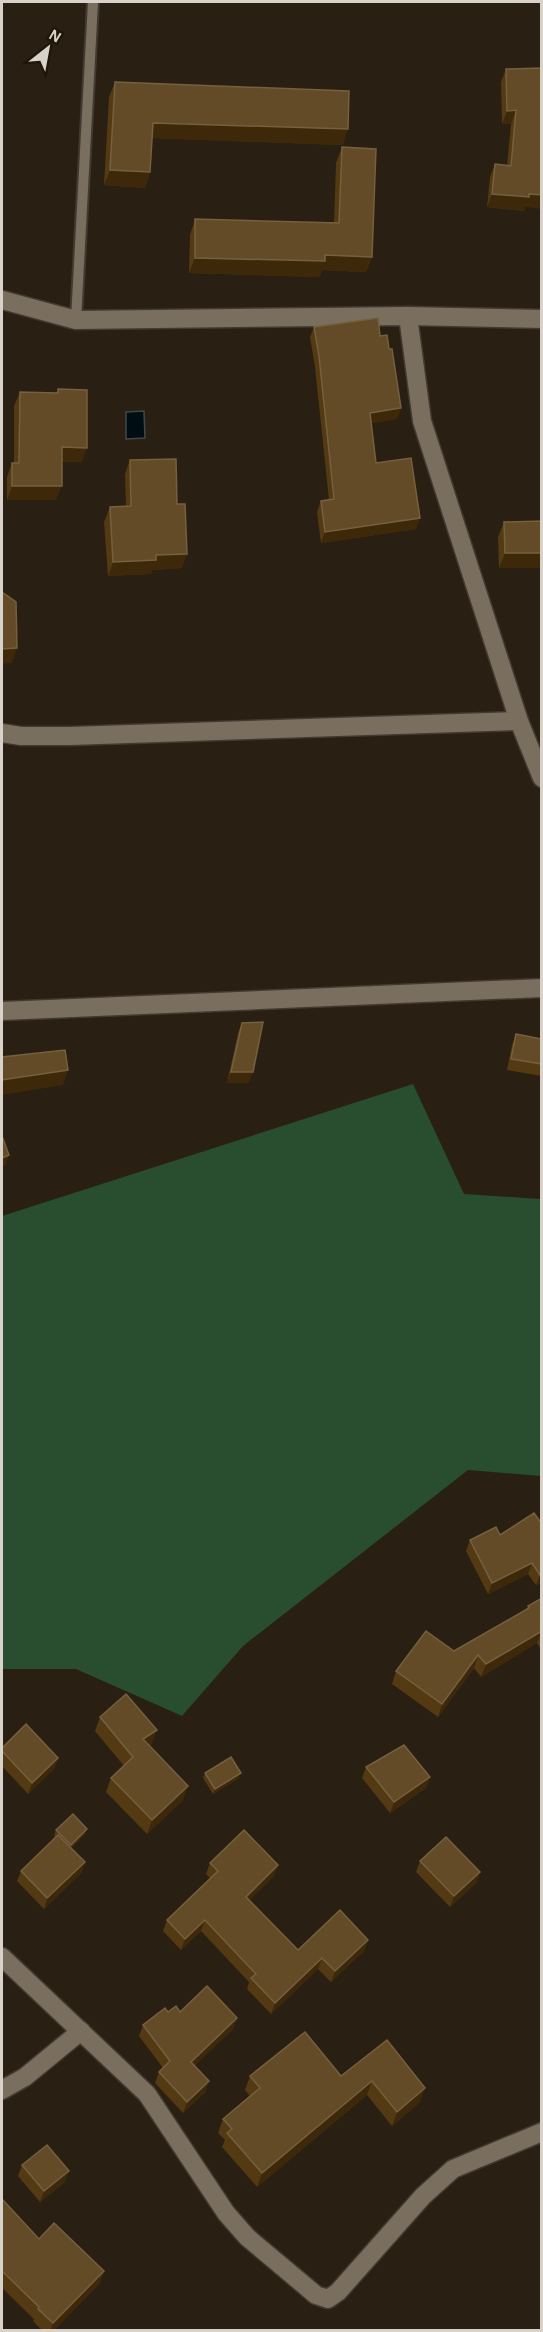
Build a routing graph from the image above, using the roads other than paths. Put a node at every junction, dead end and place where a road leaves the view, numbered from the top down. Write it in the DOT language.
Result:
graph roads {
  1 [pos="93,2"];
  2 [pos="2,300"];
  3 [pos="408,316"];
  4 [pos="76,320"];
  5 [pos="542,320"];
  6 [pos="519,721"];
  7 [pos="2,734"];
  8 [pos="542,778"];
  9 [pos="542,988"];
  10 [pos="2,1011"];
  11 [pos="2,1957"];
  12 [pos="81,2031"];
  13 [pos="2,2090"];
  14 [pos="542,2132"];
  1 -- 4 [label="lane"];
  2 -- 4 [label="street"];
  3 -- 4 [label="street"];
  3 -- 5 [label="street"];
  3 -- 6 [label="street"];
  6 -- 7 [label="street"];
  6 -- 8 [label="street"];
  9 -- 10 [label="street"];
  11 -- 12 [label="street"];
  12 -- 13 [label="street"];
  12 -- 14 [label="street"];
}
